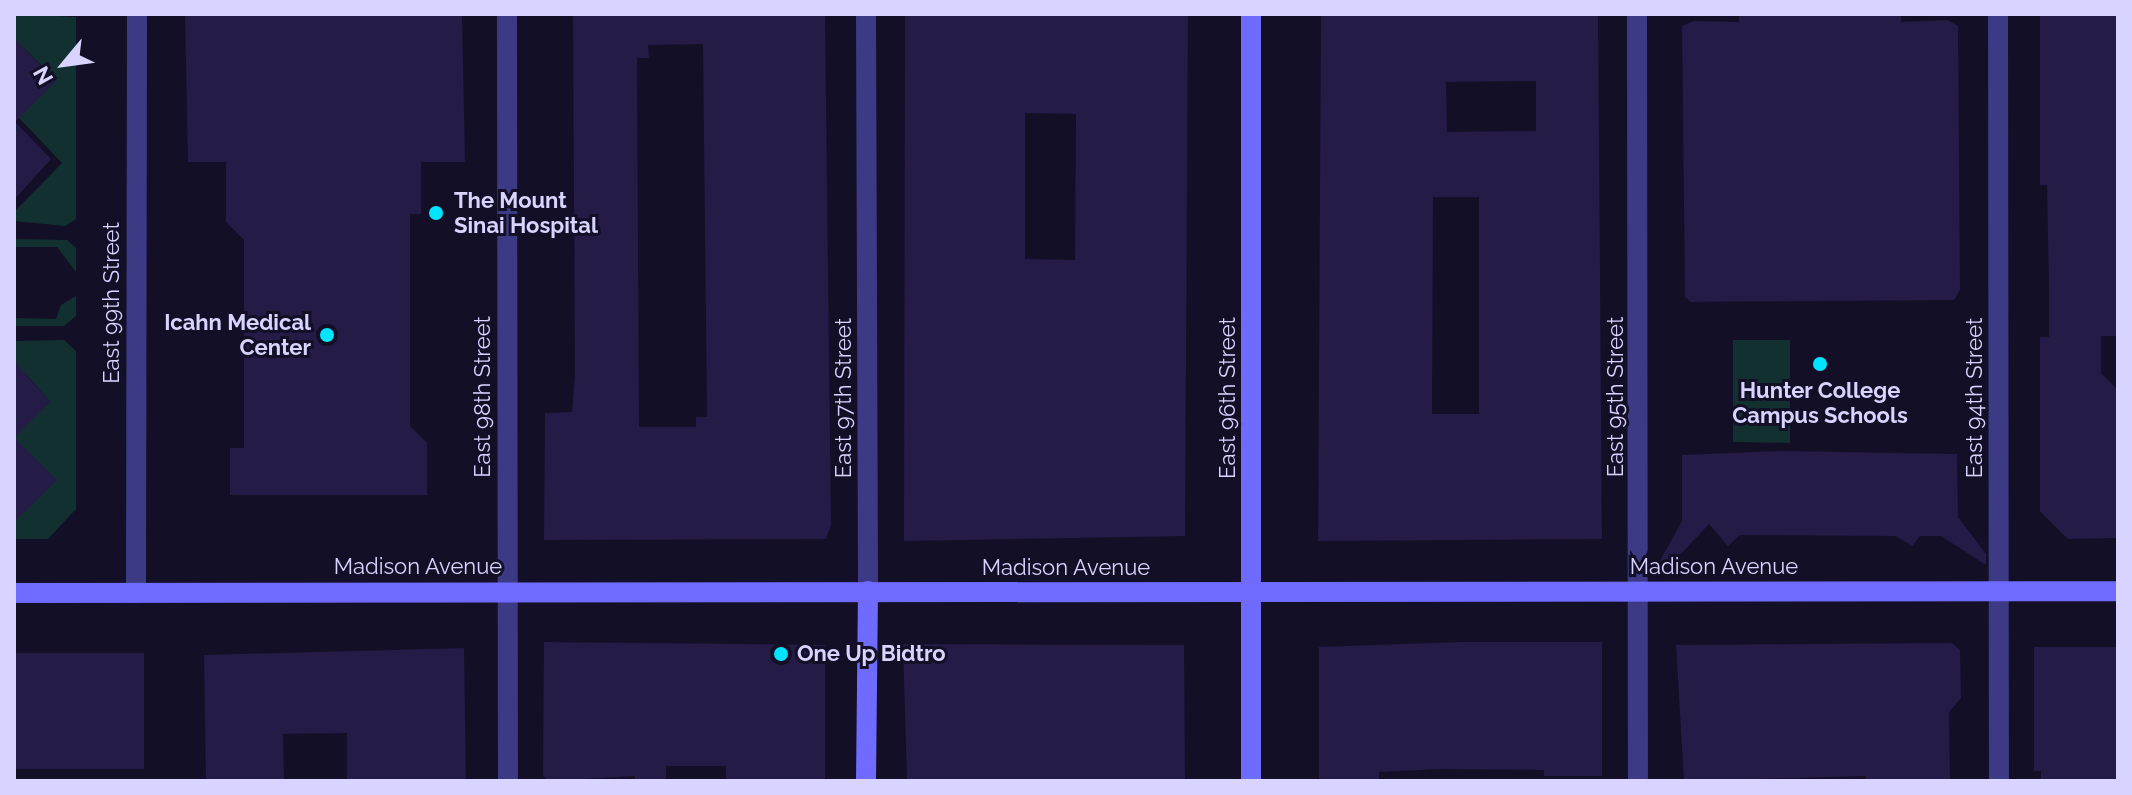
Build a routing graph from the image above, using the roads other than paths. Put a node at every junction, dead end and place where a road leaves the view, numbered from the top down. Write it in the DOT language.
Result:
graph roads {
  1 [pos="137,14"];
  2 [pos="507,14"];
  3 [pos="866,14"];
  4 [pos="1251,14"];
  5 [pos="1637,14"];
  6 [pos="1998,14"];
  7 [pos="508,591"];
  8 [pos="868,591"];
  9 [pos="1638,591"];
  10 [pos="1999,591"];
  11 [pos="2118,591"];
  12 [pos="1252,592"];
  13 [pos="14,593"];
  14 [pos="136,593"];
  15 [pos="508,781"];
  16 [pos="866,781"];
  17 [pos="1251,781"];
  18 [pos="1638,781"];
  19 [pos="1999,781"];
  1 -- 14 [label="street, East 99th Street"];
  2 -- 7 [label="street, East 98th Street"];
  3 -- 8 [label="street, East 97th Street"];
  4 -- 12 [label="main road, East 96th Street"];
  5 -- 9 [label="street, East 95th Street"];
  6 -- 10 [label="street, East 94th Street"];
  7 -- 8 [label="main road, Madison Avenue"];
  7 -- 14 [label="main road, Madison Avenue"];
  7 -- 15 [label="street, East 98th Street"];
  8 -- 12 [label="main road, Madison Avenue"];
  8 -- 16 [label="main road, East 97th Street"];
  9 -- 10 [label="main road, Madison Avenue"];
  9 -- 12 [label="main road, Madison Avenue"];
  9 -- 18 [label="street, East 95th Street"];
  10 -- 11 [label="main road, Madison Avenue"];
  10 -- 19 [label="street, East 94th Street"];
  12 -- 17 [label="main road, East 96th Street"];
  13 -- 14 [label="main road, Madison Avenue"];
}
